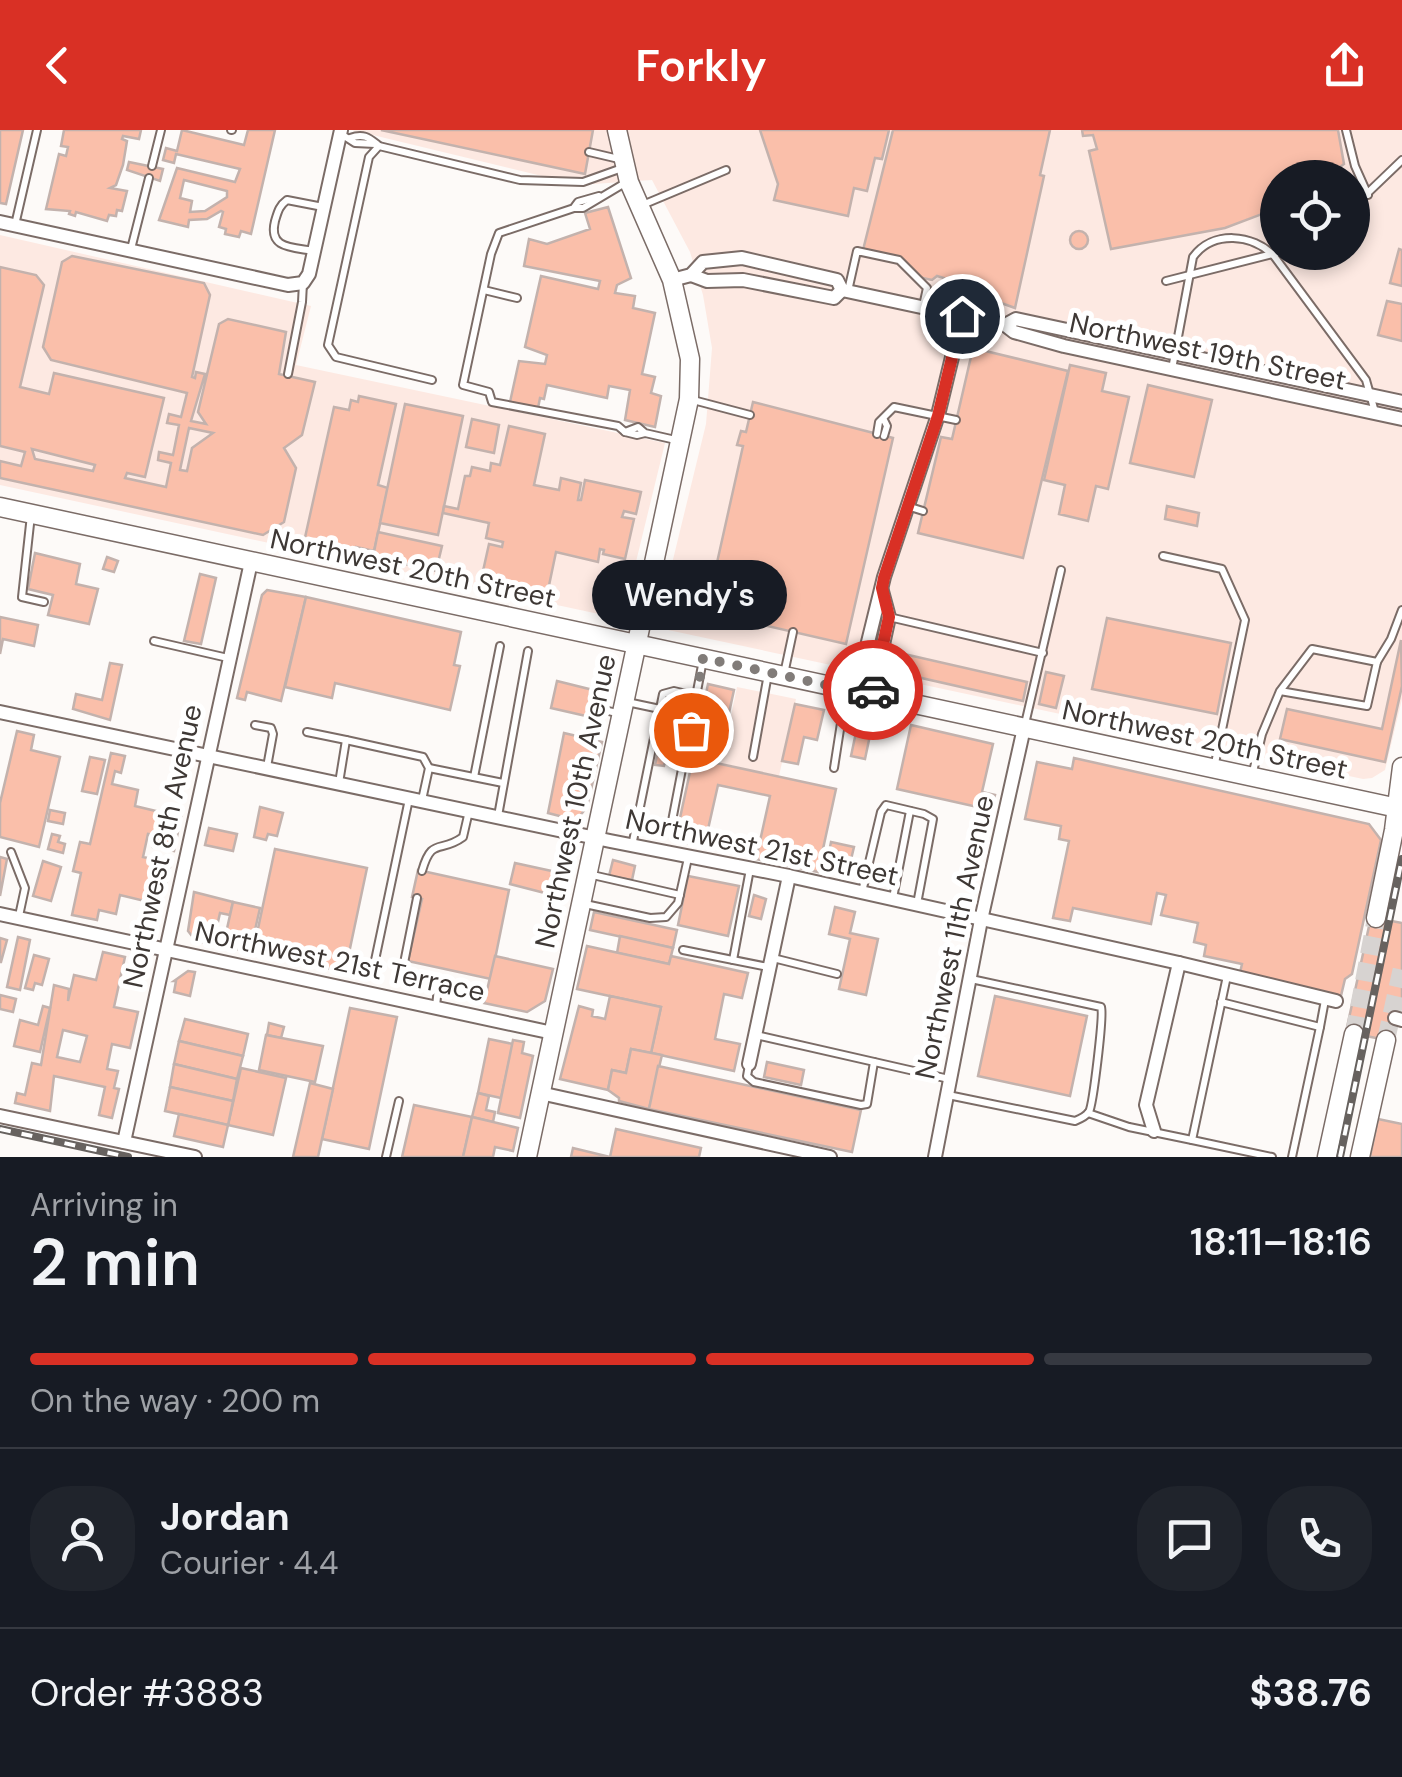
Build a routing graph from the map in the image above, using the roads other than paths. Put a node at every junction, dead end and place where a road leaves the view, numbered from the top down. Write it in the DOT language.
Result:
graph roads {
  1 [pos="37,130"];
  2 [pos="162,130"];
  3 [pos="616,130"];
  4 [pos="1346,130"];
  5 [pos="344,134"];
  6 [pos="377,145"];
  7 [pos="589,152"];
  8 [pos="1354,160"];
  9 [pos="1402,160"];
  10 [pos="152,166"];
  11 [pos="626,170"];
  12 [pos="726,170"];
  13 [pos="149,178"];
  14 [pos="1370,194"];
  15 [pos="639,206"];
  16 [pos="324,208"];
  17 [pos="0,222"];
  18 [pos="15,225"];
  19 [pos="1260,243"];
  20 [pos="131,251"];
  21 [pos="314,251"];
  22 [pos="1260,259"];
  23 [pos="1288,270"];
  24 [pos="692,275"];
  25 [pos="1187,278"];
  26 [pos="672,280"];
  27 [pos="1166,281"];
  28 [pos="303,283"];
  29 [pos="484,290"];
  30 [pos="846,290"];
  31 [pos="517,298"];
  32 [pos="923,307"];
  33 [pos="962,316"];
  34 [pos="1174,362"];
  35 [pos="288,374"];
  36 [pos="432,380"];
  37 [pos="1372,395"];
  38 [pos="689,399"];
  39 [pos="1402,402"];
  40 [pos="1375,414"];
  41 [pos="750,415"];
  42 [pos="938,416"];
  43 [pos="1402,419"];
  44 [pos="956,420"];
  45 [pos="881,435"];
  46 [pos="681,441"];
  47 [pos="907,506"];
  48 [pos="0,507"];
  49 [pos="923,511"];
  50 [pos="31,514"];
  51 [pos="1163,556"];
  52 [pos="251,562"];
  53 [pos="1061,570"];
  54 [pos="882,588"];
  55 [pos="44,602"];
  56 [pos="1402,610"];
  57 [pos="889,617"];
  58 [pos="793,632"];
  59 [pos="154,641"];
  60 [pos="636,644"];
  61 [pos="500,646"];
  62 [pos="528,651"];
  63 [pos="1043,653"];
  64 [pos="703,658"];
  65 [pos="229,659"];
  66 [pos="1377,662"];
  67 [pos="776,674"];
  68 [pos="1280,691"];
  69 [pos="858,692"];
  70 [pos="695,696"];
  71 [pos="591,707"];
  72 [pos="625,708"];
  73 [pos="660,710"];
  74 [pos="0,712"];
  75 [pos="255,725"];
  76 [pos="1024,728"];
  77 [pos="307,732"];
  78 [pos="346,740"];
  79 [pos="208,754"];
  80 [pos="753,756"];
  81 [pos="1402,766"];
  82 [pos="267,767"];
  83 [pos="429,768"];
  84 [pos="834,768"];
  85 [pos="1214,769"];
  86 [pos="474,777"];
  87 [pos="1252,777"];
  88 [pos="503,782"];
  89 [pos="339,783"];
  90 [pos="416,799"];
  91 [pos="1399,809"];
  92 [pos="910,810"];
  93 [pos="468,811"];
  94 [pos="498,817"];
  95 [pos="636,827"];
  96 [pos="596,838"];
  97 [pos="632,846"];
  98 [pos="11,852"];
  99 [pos="688,856"];
  100 [pos="750,869"];
  101 [pos="422,871"];
  102 [pos="588,874"];
  103 [pos="789,876"];
  104 [pos="862,893"];
  105 [pos="680,895"];
  106 [pos="417,898"];
  107 [pos="892,900"];
  108 [pos="581,904"];
  109 [pos="917,906"];
  110 [pos="0,914"];
  111 [pos="18,918"];
  112 [pos="1376,918"];
  113 [pos="981,920"];
  114 [pos="166,949"];
  115 [pos="683,950"];
  116 [pos="732,960"];
  117 [pos="771,963"];
  118 [pos="1178,963"];
  119 [pos="374,966"];
  120 [pos="837,974"];
  121 [pos="1227,976"];
  122 [pos="970,979"];
  123 [pos="1330,1000"];
  124 [pos="1221,1002"];
  125 [pos="436,1008"];
  126 [pos="1320,1027"];
  127 [pos="553,1033"];
  128 [pos="1354,1034"];
  129 [pos="755,1035"];
  130 [pos="1386,1040"];
  131 [pos="874,1062"];
  132 [pos="749,1064"];
  133 [pos="950,1080"];
  134 [pos="540,1093"];
  135 [pos="947,1095"];
  136 [pos="399,1102"];
  137 [pos="1088,1112"];
  138 [pos="0,1116"];
  139 [pos="1154,1130"];
  140 [pos="1192,1140"];
  141 [pos="124,1142"];
  142 [pos="766,1150"];
  143 [pos="195,1157"];
  144 [pos="386,1157"];
  145 [pos="527,1157"];
  146 [pos="830,1157"];
  147 [pos="935,1157"];
  148 [pos="1272,1157"];
  149 [pos="1292,1157"];
  150 [pos="1327,1157"];
  151 [pos="1360,1157"];
  1 -- 18 [label="lane"];
  2 -- 10 [label="lane"];
  3 -- 11 [label="main road, Northwest 10th Avenue"];
  4 -- 8 [label="lane"];
  5 -- 6 [label="lane"];
  5 -- 16 [label="street"];
  6 -- 11 [label="lane"];
  6 -- 36 [label="lane"];
  7 -- 11 [label="lane"];
  9 -- 14 [label="lane"];
  11 -- 15 [label="main road, Northwest 10th Avenue"];
  11 -- 29 [label="lane"];
  12 -- 15 [label="lane"];
  13 -- 20 [label="lane"];
  15 -- 26 [label="main road, Northwest 10th Avenue"];
  16 -- 21 [label="street"];
  16 -- 21 [label="lane"];
  17 -- 18 [label="street"];
  18 -- 20 [label="street"];
  19 -- 25 [label="lane"];
  20 -- 28 [label="street"];
  21 -- 28 [label="street"];
  22 -- 25 [label="lane"];
  23 -- 37 [label="lane"];
  24 -- 26 [label="street, Northwest 19th Street"];
  24 -- 30 [label="street, Northwest 19th Street"];
  24 -- 30 [label="street, Northwest 19th Street"];
  25 -- 27 [label="lane"];
  25 -- 34 [label="lane"];
  26 -- 38 [label="main road, Northwest 10th Avenue"];
  28 -- 35 [label="lane"];
  29 -- 31 [label="lane"];
  29 -- 46 [label="lane"];
  30 -- 32 [label="street, Northwest 19th Street"];
  30 -- 32 [label="lane"];
  32 -- 33 [label="street, Northwest 19th Street"];
  33 -- 34 [label="street, Northwest 19th Street"];
  33 -- 42 [label="street"];
  34 -- 37 [label="street, Northwest 19th Street"];
  34 -- 40 [label="street, Northwest 19th Street"];
  37 -- 39 [label="street, Northwest 19th Street"];
  37 -- 40 [label="lane"];
  38 -- 41 [label="lane"];
  38 -- 46 [label="main road, Northwest 10th Avenue"];
  40 -- 43 [label="street, Northwest 19th Street"];
  42 -- 44 [label="lane"];
  42 -- 45 [label="lane"];
  42 -- 47 [label="street"];
  46 -- 60 [label="main road, Northwest 10th Avenue"];
  47 -- 49 [label="lane"];
  47 -- 54 [label="street"];
  48 -- 50 [label="main road, Northwest 20th Street"];
  50 -- 52 [label="main road, Northwest 20th Street"];
  50 -- 55 [label="lane"];
  51 -- 85 [label="lane"];
  52 -- 60 [label="main road, Northwest 20th Street"];
  52 -- 65 [label="street, Northwest 8th Avenue"];
  53 -- 63 [label="lane"];
  54 -- 57 [label="street"];
  54 -- 69 [label="street"];
  56 -- 66 [label="lane"];
  57 -- 63 [label="lane"];
  57 -- 69 [label="street"];
  58 -- 67 [label="lane"];
  59 -- 65 [label="lane"];
  60 -- 64 [label="main road, Northwest 20th Street"];
  60 -- 72 [label="main road, Northwest 10th Avenue"];
  61 -- 86 [label="lane"];
  62 -- 88 [label="lane"];
  63 -- 76 [label="lane"];
  64 -- 67 [label="main road, Northwest 20th Street"];
  64 -- 70 [label="lane"];
  65 -- 79 [label="street, Northwest 8th Avenue"];
  66 -- 68 [label="lane"];
  66 -- 68 [label="lane"];
  67 -- 69 [label="main road, Northwest 20th Street"];
  67 -- 80 [label="lane"];
  68 -- 87 [label="lane"];
  69 -- 76 [label="main road, Northwest 20th Street"];
  69 -- 84 [label="lane"];
  70 -- 73 [label="lane"];
  70 -- 95 [label="lane"];
  71 -- 72 [label="lane"];
  72 -- 73 [label="lane"];
  72 -- 96 [label="main road, Northwest 10th Avenue"];
  73 -- 95 [label="lane"];
  74 -- 79 [label="street, Northwest 21st Street"];
  75 -- 82 [label="lane"];
  76 -- 85 [label="main road, Northwest 20th Street"];
  76 -- 113 [label="street, Northwest 11th Avenue"];
  77 -- 78 [label="lane"];
  78 -- 83 [label="lane"];
  78 -- 89 [label="lane"];
  79 -- 82 [label="street, Northwest 21st Street"];
  79 -- 114 [label="street, Northwest 8th Avenue"];
  81 -- 91 [label="main road"];
  82 -- 89 [label="street, Northwest 21st Street"];
  83 -- 86 [label="lane"];
  83 -- 90 [label="lane"];
  85 -- 87 [label="main road, Northwest 20th Street"];
  86 -- 88 [label="lane"];
  87 -- 91 [label="main road, Northwest 20th Street"];
  88 -- 94 [label="lane"];
  89 -- 90 [label="street, Northwest 21st Street"];
  90 -- 93 [label="street, Northwest 21st Street"];
  90 -- 119 [label="lane"];
  91 -- 112 [label="main road"];
  92 -- 104 [label="lane"];
  92 -- 107 [label="lane"];
  92 -- 109 [label="lane"];
  93 -- 94 [label="street, Northwest 21st Street"];
  93 -- 101 [label="lane"];
  94 -- 96 [label="street, Northwest 21st Street"];
  95 -- 97 [label="lane"];
  96 -- 97 [label="street, Northwest 21st Street"];
  96 -- 102 [label="main road, Northwest 10th Avenue"];
  97 -- 99 [label="street, Northwest 21st Street"];
  98 -- 111 [label="lane"];
  99 -- 100 [label="street, Northwest 21st Street"];
  99 -- 105 [label="lane"];
  100 -- 103 [label="street, Northwest 21st Street"];
  100 -- 116 [label="lane"];
  102 -- 105 [label="lane"];
  102 -- 108 [label="main road, Northwest 10th Avenue"];
  103 -- 104 [label="street, Northwest 21st Street"];
  103 -- 117 [label="street"];
  104 -- 107 [label="street, Northwest 21st Street"];
  105 -- 108 [label="lane"];
  106 -- 125 [label="lane"];
  107 -- 109 [label="street, Northwest 21st Street"];
  108 -- 127 [label="main road, Northwest 10th Avenue"];
  109 -- 113 [label="street, Northwest 21st Street"];
  110 -- 111 [label="street, Northwest 21st Terrace"];
  111 -- 114 [label="street, Northwest 21st Terrace"];
  113 -- 118 [label="street, Northwest 21st Street"];
  113 -- 122 [label="street, Northwest 11th Avenue"];
  114 -- 125 [label="street, Northwest 21st Terrace"];
  114 -- 141 [label="street, Northwest 8th Avenue"];
  115 -- 116 [label="lane"];
  116 -- 117 [label="lane"];
  117 -- 120 [label="lane"];
  117 -- 129 [label="street"];
  118 -- 121 [label="street, Northwest 21st Street"];
  118 -- 139 [label="street"];
  121 -- 123 [label="street, Northwest 21st Street"];
  121 -- 124 [label="lane"];
  122 -- 133 [label="street, Northwest 11th Avenue"];
  122 -- 137 [label="lane"];
  123 -- 126 [label="lane"];
  124 -- 126 [label="lane"];
  124 -- 140 [label="lane"];
  125 -- 127 [label="street, Northwest 21st Terrace"];
  126 -- 149 [label="lane"];
  127 -- 134 [label="main road, Northwest 10th Avenue"];
  128 -- 150 [label="main road"];
  129 -- 131 [label="lane"];
  129 -- 132 [label="street"];
  130 -- 151 [label="main road"];
  131 -- 132 [label="lane"];
  131 -- 133 [label="lane"];
  133 -- 135 [label="street, Northwest 11th Avenue"];
  134 -- 142 [label="street"];
  134 -- 145 [label="main road, Northwest 10th Avenue"];
  135 -- 137 [label="lane"];
  135 -- 147 [label="street, Northwest 11th Avenue"];
  136 -- 144 [label="lane"];
  137 -- 139 [label="lane"];
  138 -- 141 [label="street"];
  139 -- 140 [label="lane"];
  140 -- 148 [label="lane"];
  141 -- 143 [label="street"];
  142 -- 146 [label="street"];
}
